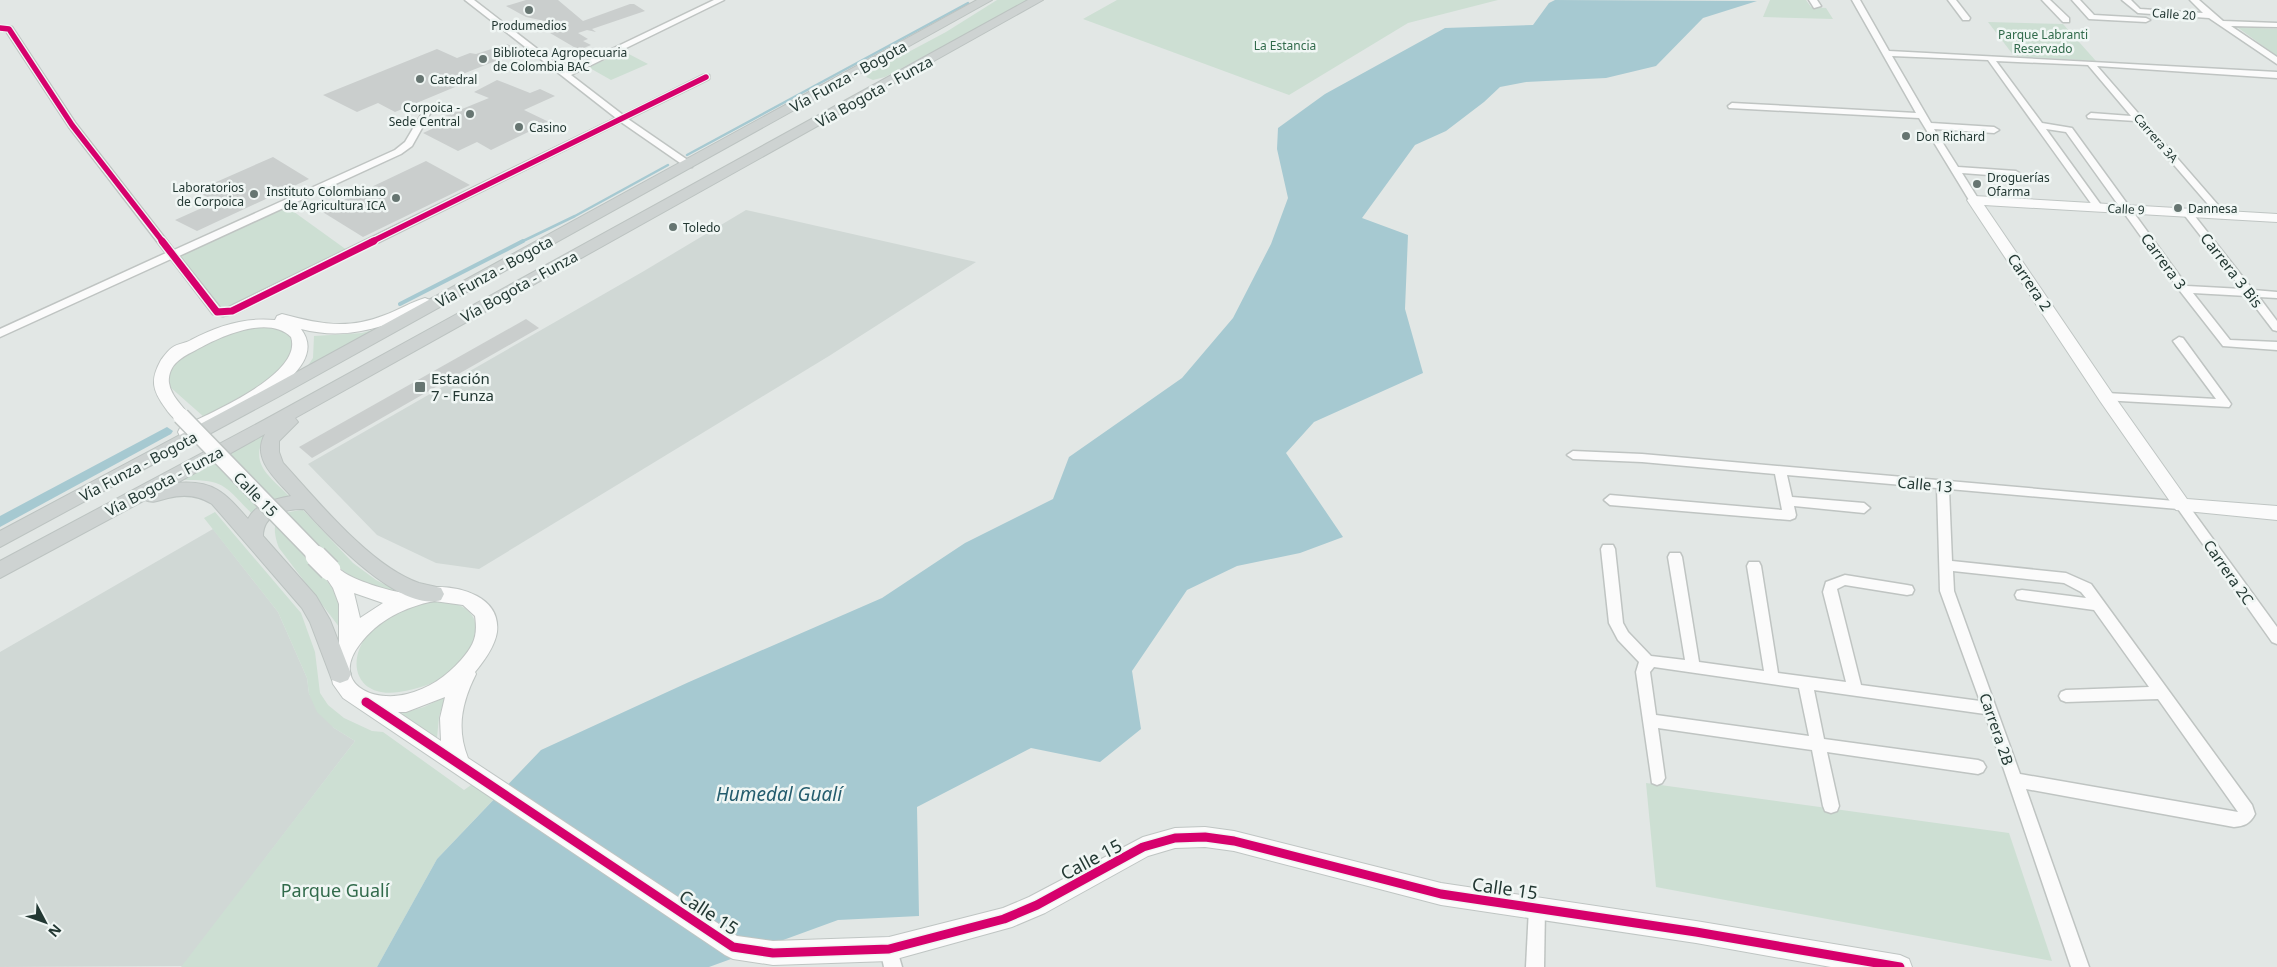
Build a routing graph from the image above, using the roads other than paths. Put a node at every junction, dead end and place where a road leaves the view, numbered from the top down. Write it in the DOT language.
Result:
graph roads {
  1 [pos="469,0"];
  2 [pos="720,0"];
  3 [pos="986,0"];
  4 [pos="1037,0"];
  5 [pos="1856,0"];
  6 [pos="1952,0"];
  7 [pos="2046,0"];
  8 [pos="2076,0"];
  9 [pos="2126,0"];
  10 [pos="2194,0"];
  11 [pos="965,11"];
  12 [pos="2211,16"];
  13 [pos="1966,18"];
  14 [pos="2066,20"];
  15 [pos="2146,20"];
  16 [pos="2222,22"];
  17 [pos="2277,25"];
  18 [pos="0,28"];
  19 [pos="984,29"];
  20 [pos="1887,53"];
  21 [pos="1990,58"];
  22 [pos="2277,61"];
  23 [pos="2090,63"];
  24 [pos="566,74"];
  25 [pos="2277,75"];
  26 [pos="706,77"];
  27 [pos="1732,106"];
  28 [pos="427,112"];
  29 [pos="1922,116"];
  30 [pos="2091,116"];
  31 [pos="624,119"];
  32 [pos="2139,119"];
  33 [pos="1928,126"];
  34 [pos="2041,126"];
  35 [pos="1994,130"];
  36 [pos="688,165"];
  37 [pos="1955,170"];
  38 [pos="2016,174"];
  39 [pos="1974,200"];
  40 [pos="2098,207"];
  41 [pos="2126,209"];
  42 [pos="2187,212"];
  43 [pos="2222,214"];
  44 [pos="2277,218"];
  45 [pos="559,235"];
  46 [pos="173,255"];
  47 [pos="2184,289"];
  48 [pos="2248,292"];
  49 [pos="2277,294"];
  50 [pos="2277,328"];
  51 [pos="0,333"];
  52 [pos="2179,340"];
  53 [pos="2277,346"];
  54 [pos="393,355"];
  55 [pos="170,358"];
  56 [pos="2106,397"];
  57 [pos="1573,455"];
  58 [pos="1780,470"];
  59 [pos="1943,485"];
  60 [pos="1610,500"];
  61 [pos="1787,501"];
  62 [pos="311,504"];
  63 [pos="2182,505"];
  64 [pos="1864,508"];
  65 [pos="2277,513"];
  66 [pos="253,537"];
  67 [pos="0,539"];
  68 [pos="1608,549"];
  69 [pos="31,553"];
  70 [pos="1675,556"];
  71 [pos="1945,565"];
  72 [pos="1754,566"];
  73 [pos="0,570"];
  74 [pos="333,573"];
  75 [pos="1907,590"];
  76 [pos="434,594"];
  77 [pos="2022,596"];
  78 [pos="406,601"];
  79 [pos="2100,605"];
  80 [pos="2277,638"];
  81 [pos="349,644"];
  82 [pos="480,654"];
  83 [pos="1648,662"];
  84 [pos="1693,666"];
  85 [pos="340,674"];
  86 [pos="1772,678"];
  87 [pos="1805,682"];
  88 [pos="1855,690"];
  89 [pos="2162,693"];
  90 [pos="2066,696"];
  91 [pos="366,702"];
  92 [pos="1990,709"];
  93 [pos="1649,720"];
  94 [pos="1818,745"];
  95 [pos="461,765"];
  96 [pos="1978,767"];
  97 [pos="1656,778"];
  98 [pos="2015,780"];
  99 [pos="1831,806"];
  100 [pos="1537,908"];
  101 [pos="891,958"];
  102 [pos="1535,967"];
  103 [pos="1900,967"];
  104 [pos="2080,967"];
  1 -- 24 [label="street"];
  2 -- 24 [label="street"];
  3 -- 11 [label="main road, Vía Funza - Bogota"];
  4 -- 19 [label="main road, Vía Bogota - Funza"];
  5 -- 20 [label="street, Carrera 2"];
  6 -- 13 [label="street"];
  7 -- 14 [label="street"];
  8 -- 15 [label="street"];
  9 -- 12 [label="street, Calle 20"];
  10 -- 12 [label="street"];
  11 -- 19 [label="main road"];
  11 -- 36 [label="main road, Vía Funza - Bogota"];
  12 -- 16 [label="street"];
  16 -- 17 [label="street"];
  16 -- 22 [label="street"];
  18 -- 46 [label="street"];
  19 -- 54 [label="main road, Vía Bogota - Funza"];
  20 -- 21 [label="street"];
  20 -- 29 [label="street, Carrera 2"];
  21 -- 23 [label="street"];
  21 -- 34 [label="street"];
  23 -- 25 [label="street"];
  23 -- 32 [label="street, Carrera 3A"];
  24 -- 31 [label="street"];
  26 -- 31 [label="street"];
  27 -- 29 [label="street"];
  28 -- 46 [label="street"];
  29 -- 33 [label="street, Carrera 2"];
  30 -- 32 [label="street"];
  31 -- 36 [label="street"];
  31 -- 46 [label="street"];
  32 -- 43 [label="street, Carrera 3A"];
  33 -- 35 [label="street"];
  33 -- 37 [label="street, Carrera 2"];
  34 -- 40 [label="street"];
  34 -- 41 [label="street, Carrera 3"];
  36 -- 45 [label="main road, Vía Funza - Bogota"];
  37 -- 38 [label="street"];
  37 -- 39 [label="street, Carrera 2"];
  39 -- 40 [label="street, Calle 9"];
  39 -- 56 [label="street, Carrera 2"];
  40 -- 41 [label="street, Calle 9"];
  41 -- 42 [label="street, Calle 9"];
  41 -- 47 [label="street, Carrera 3"];
  42 -- 43 [label="street, Calle 9"];
  42 -- 48 [label="street, Carrera 3 Bis"];
  43 -- 44 [label="street, Calle 9"];
  45 -- 55 [label="street"];
  45 -- 67 [label="main road, Vía Funza - Bogota"];
  46 -- 51 [label="street"];
  47 -- 48 [label="street"];
  47 -- 53 [label="street, Carrera 3"];
  48 -- 49 [label="street"];
  48 -- 50 [label="street, Carrera 3 Bis"];
  52 -- 56 [label="street"];
  54 -- 62 [label="main road"];
  54 -- 69 [label="main road, Vía Bogota - Funza"];
  55 -- 67 [label="street"];
  55 -- 74 [label="street, Calle 15, bridge"];
  56 -- 63 [label="street, Carrera 2"];
  57 -- 58 [label="street, Calle 13"];
  58 -- 59 [label="street, Calle 13"];
  58 -- 61 [label="street"];
  59 -- 63 [label="street, Calle 13"];
  59 -- 71 [label="street, Carrera 2B"];
  60 -- 61 [label="street"];
  61 -- 64 [label="street"];
  62 -- 66 [label="main road"];
  62 -- 76 [label="main road"];
  63 -- 65 [label="street, Calle 13"];
  63 -- 80 [label="street, Carrera 2C"];
  66 -- 69 [label="main road"];
  66 -- 85 [label="main road"];
  68 -- 83 [label="street"];
  69 -- 73 [label="main road, Vía Bogota - Funza"];
  70 -- 84 [label="street"];
  71 -- 79 [label="street"];
  71 -- 92 [label="street, Carrera 2B"];
  72 -- 86 [label="street"];
  74 -- 78 [label="street, Calle 15"];
  74 -- 81 [label="street, Calle 15"];
  75 -- 88 [label="street"];
  76 -- 78 [label="street"];
  76 -- 82 [label="street"];
  77 -- 79 [label="street"];
  78 -- 81 [label="street"];
  79 -- 89 [label="street"];
  81 -- 85 [label="street"];
  82 -- 91 [label="street"];
  82 -- 95 [label="street"];
  83 -- 84 [label="street"];
  83 -- 93 [label="street"];
  84 -- 86 [label="street"];
  85 -- 91 [label="street"];
  86 -- 87 [label="street"];
  87 -- 88 [label="street"];
  87 -- 94 [label="street"];
  88 -- 92 [label="street"];
  89 -- 90 [label="street"];
  89 -- 98 [label="street"];
  91 -- 95 [label="street, Calle 15"];
  92 -- 98 [label="street, Carrera 2B"];
  93 -- 94 [label="street"];
  93 -- 97 [label="street"];
  94 -- 96 [label="street"];
  94 -- 99 [label="street"];
  95 -- 101 [label="street, Calle 15"];
  98 -- 104 [label="street, Carrera 2B"];
  100 -- 101 [label="street, Calle 15"];
  100 -- 102 [label="street"];
  100 -- 103 [label="street, Calle 15"];
}
